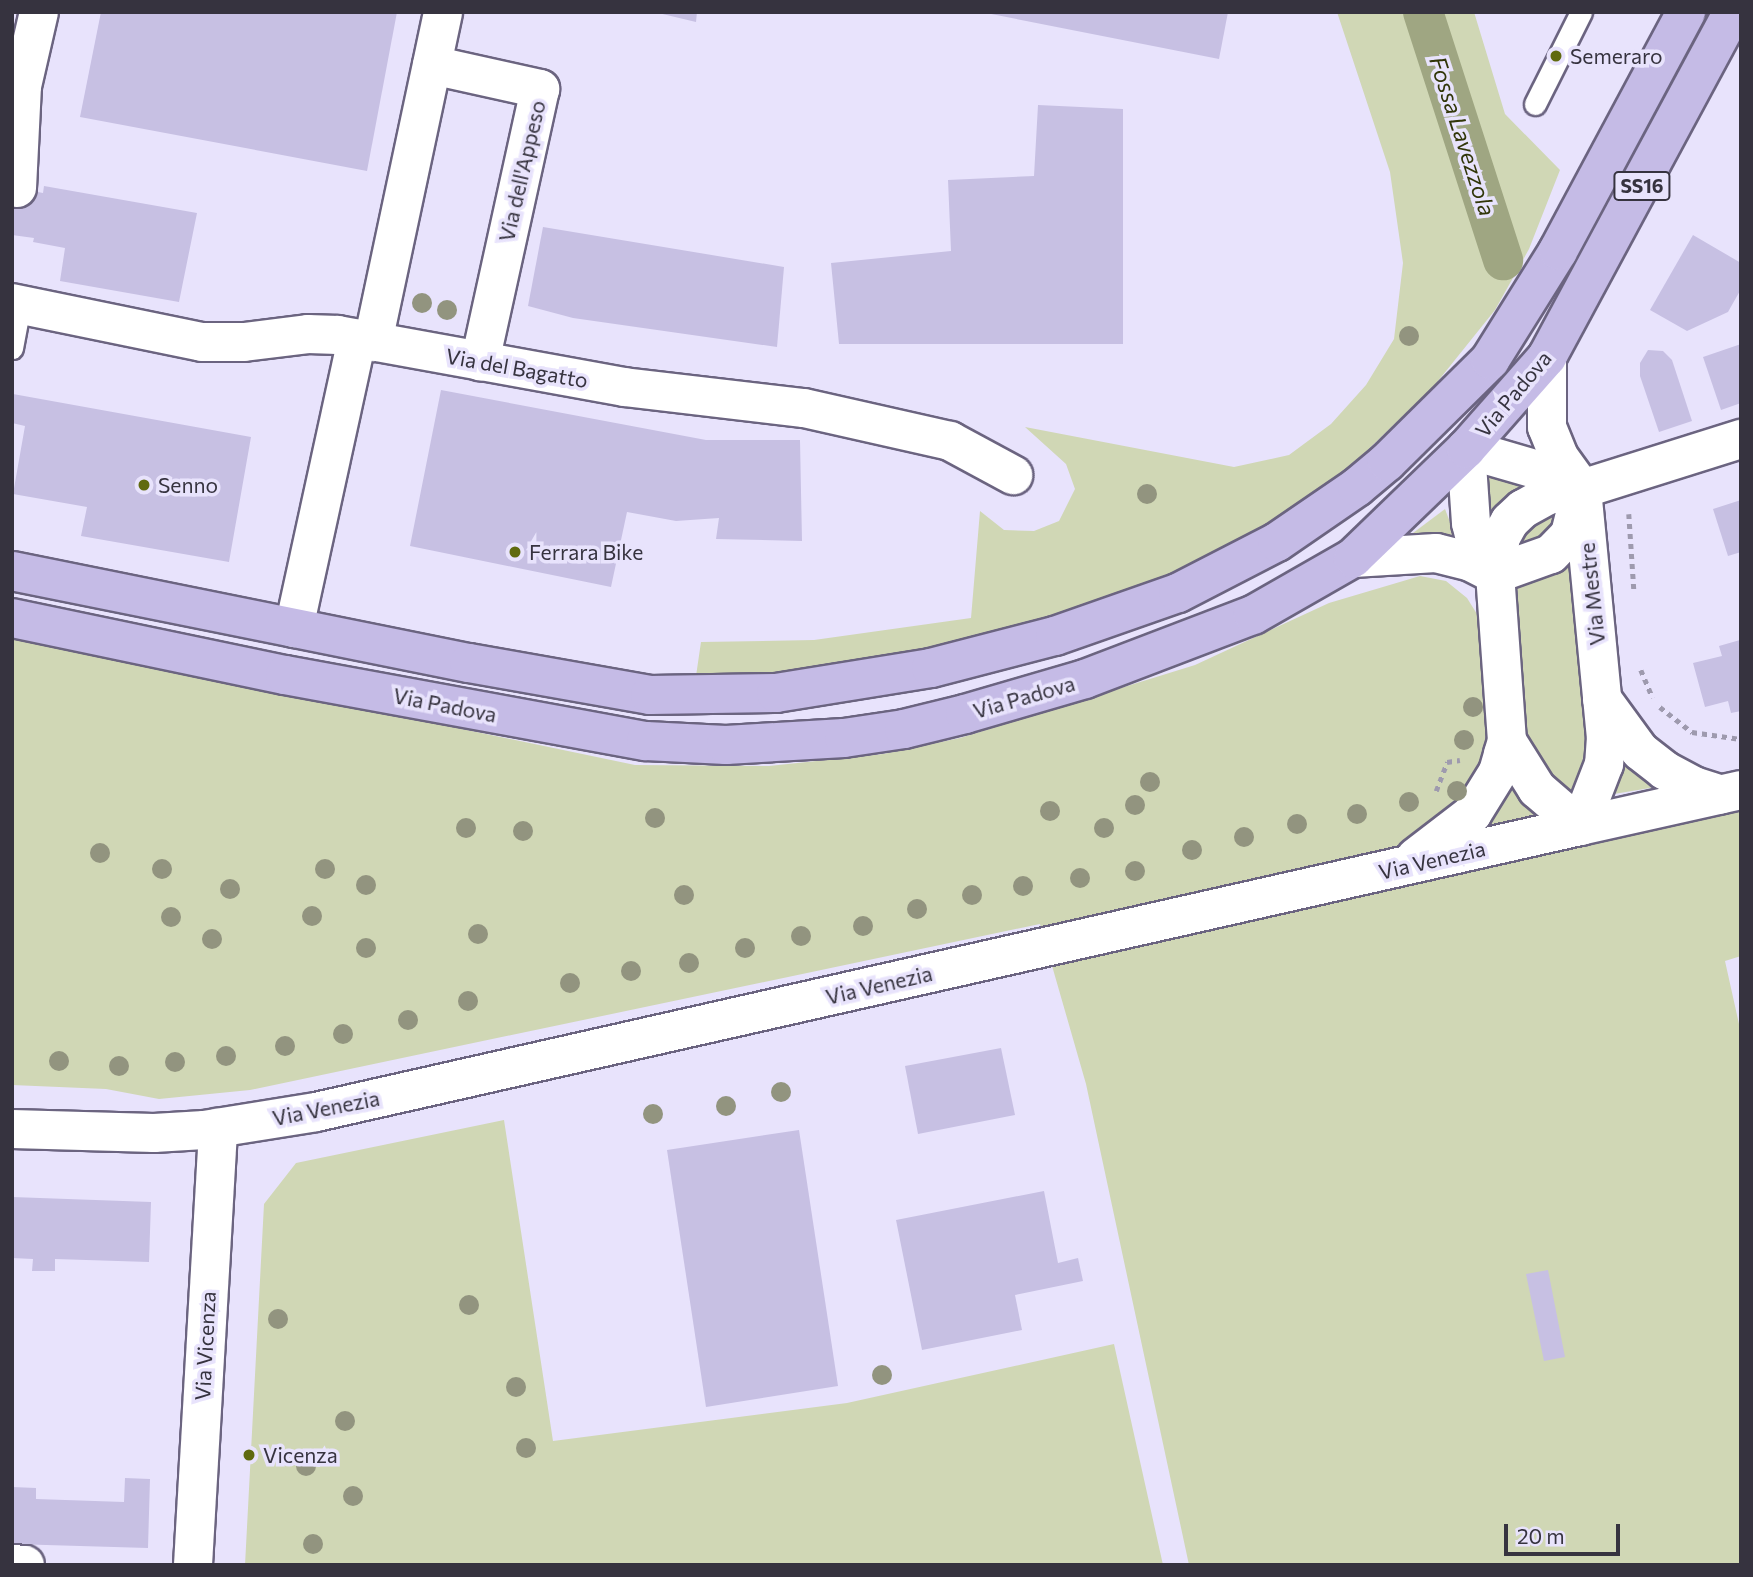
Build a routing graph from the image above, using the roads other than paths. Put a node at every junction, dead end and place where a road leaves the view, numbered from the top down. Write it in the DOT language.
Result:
graph roads {
  1 [pos="38,12"];
  2 [pos="443,12"];
  3 [pos="1581,12"];
  4 [pos="1686,12"];
  5 [pos="1733,12"];
  6 [pos="432,65"];
  7 [pos="1658,66"];
  8 [pos="1698,78"];
  9 [pos="1535,104"];
  10 [pos="16,188"];
  11 [pos="16,304"];
  12 [pos="365,340"];
  13 [pos="12,348"];
  14 [pos="1547,357"];
  15 [pos="480,361"];
  16 [pos="1432,415"];
  17 [pos="1741,439"];
  18 [pos="1466,449"];
  19 [pos="1013,475"];
  20 [pos="1582,489"];
  21 [pos="1353,558"];
  22 [pos="12,571"];
  23 [pos="1496,574"];
  24 [pos="12,618"];
  25 [pos="294,628"];
  26 [pos="285,675"];
  27 [pos="650,695"];
  28 [pos="1602,699"];
  29 [pos="646,741"];
  30 [pos="1507,741"];
  31 [pos="1731,793"];
  32 [pos="1580,826"];
  33 [pos="1401,867"];
  34 [pos="218,1128"];
  35 [pos="12,1129"];
  36 [pos="12,1564"];
  37 [pos="25,1565"];
  38 [pos="193,1565"];
  1 -- 10 [label="street"];
  2 -- 6 [label="street"];
  3 -- 9 [label="lane"];
  4 -- 7 [label="main road, Via Padova"];
  5 -- 8 [label="main road, Via Padova / SS16"];
  6 -- 12 [label="street"];
  6 -- 15 [label="street, Via dell'Appeso"];
  7 -- 8 [label="main road"];
  7 -- 16 [label="main road, Via Padova"];
  8 -- 14 [label="main road, Via Padova / SS16"];
  11 -- 12 [label="street, Via del Bagatto"];
  11 -- 13 [label="lane"];
  12 -- 15 [label="street, Via del Bagatto"];
  12 -- 25 [label="street"];
  14 -- 18 [label="main road, Via Padova"];
  14 -- 20 [label="street"];
  15 -- 19 [label="street, Via del Bagatto"];
  16 -- 18 [label="main road"];
  16 -- 27 [label="main road, Via Padova"];
  17 -- 20 [label="street"];
  18 -- 20 [label="street"];
  18 -- 21 [label="main road, Via Padova"];
  18 -- 23 [label="street"];
  20 -- 23 [label="street, Via Mestre"];
  20 -- 23 [label="street"];
  20 -- 28 [label="street, Via Mestre"];
  21 -- 23 [label="street"];
  21 -- 29 [label="main road, Via Padova"];
  22 -- 25 [label="main road, Via Padova"];
  23 -- 30 [label="street"];
  24 -- 26 [label="main road, Via Padova"];
  25 -- 26 [label="main road"];
  25 -- 27 [label="main road, Via Padova"];
  26 -- 29 [label="main road, Via Padova"];
  27 -- 29 [label="main road"];
  28 -- 31 [label="street"];
  28 -- 32 [label="street, Via Mestre"];
  30 -- 32 [label="street"];
  30 -- 33 [label="street"];
  31 -- 32 [label="street, Via Venezia"];
  32 -- 33 [label="street, Via Venezia"];
  33 -- 34 [label="street, Via Venezia"];
  34 -- 35 [label="street, Via Venezia"];
  34 -- 38 [label="street, Via Vicenza"];
  36 -- 37 [label="street"];
}
